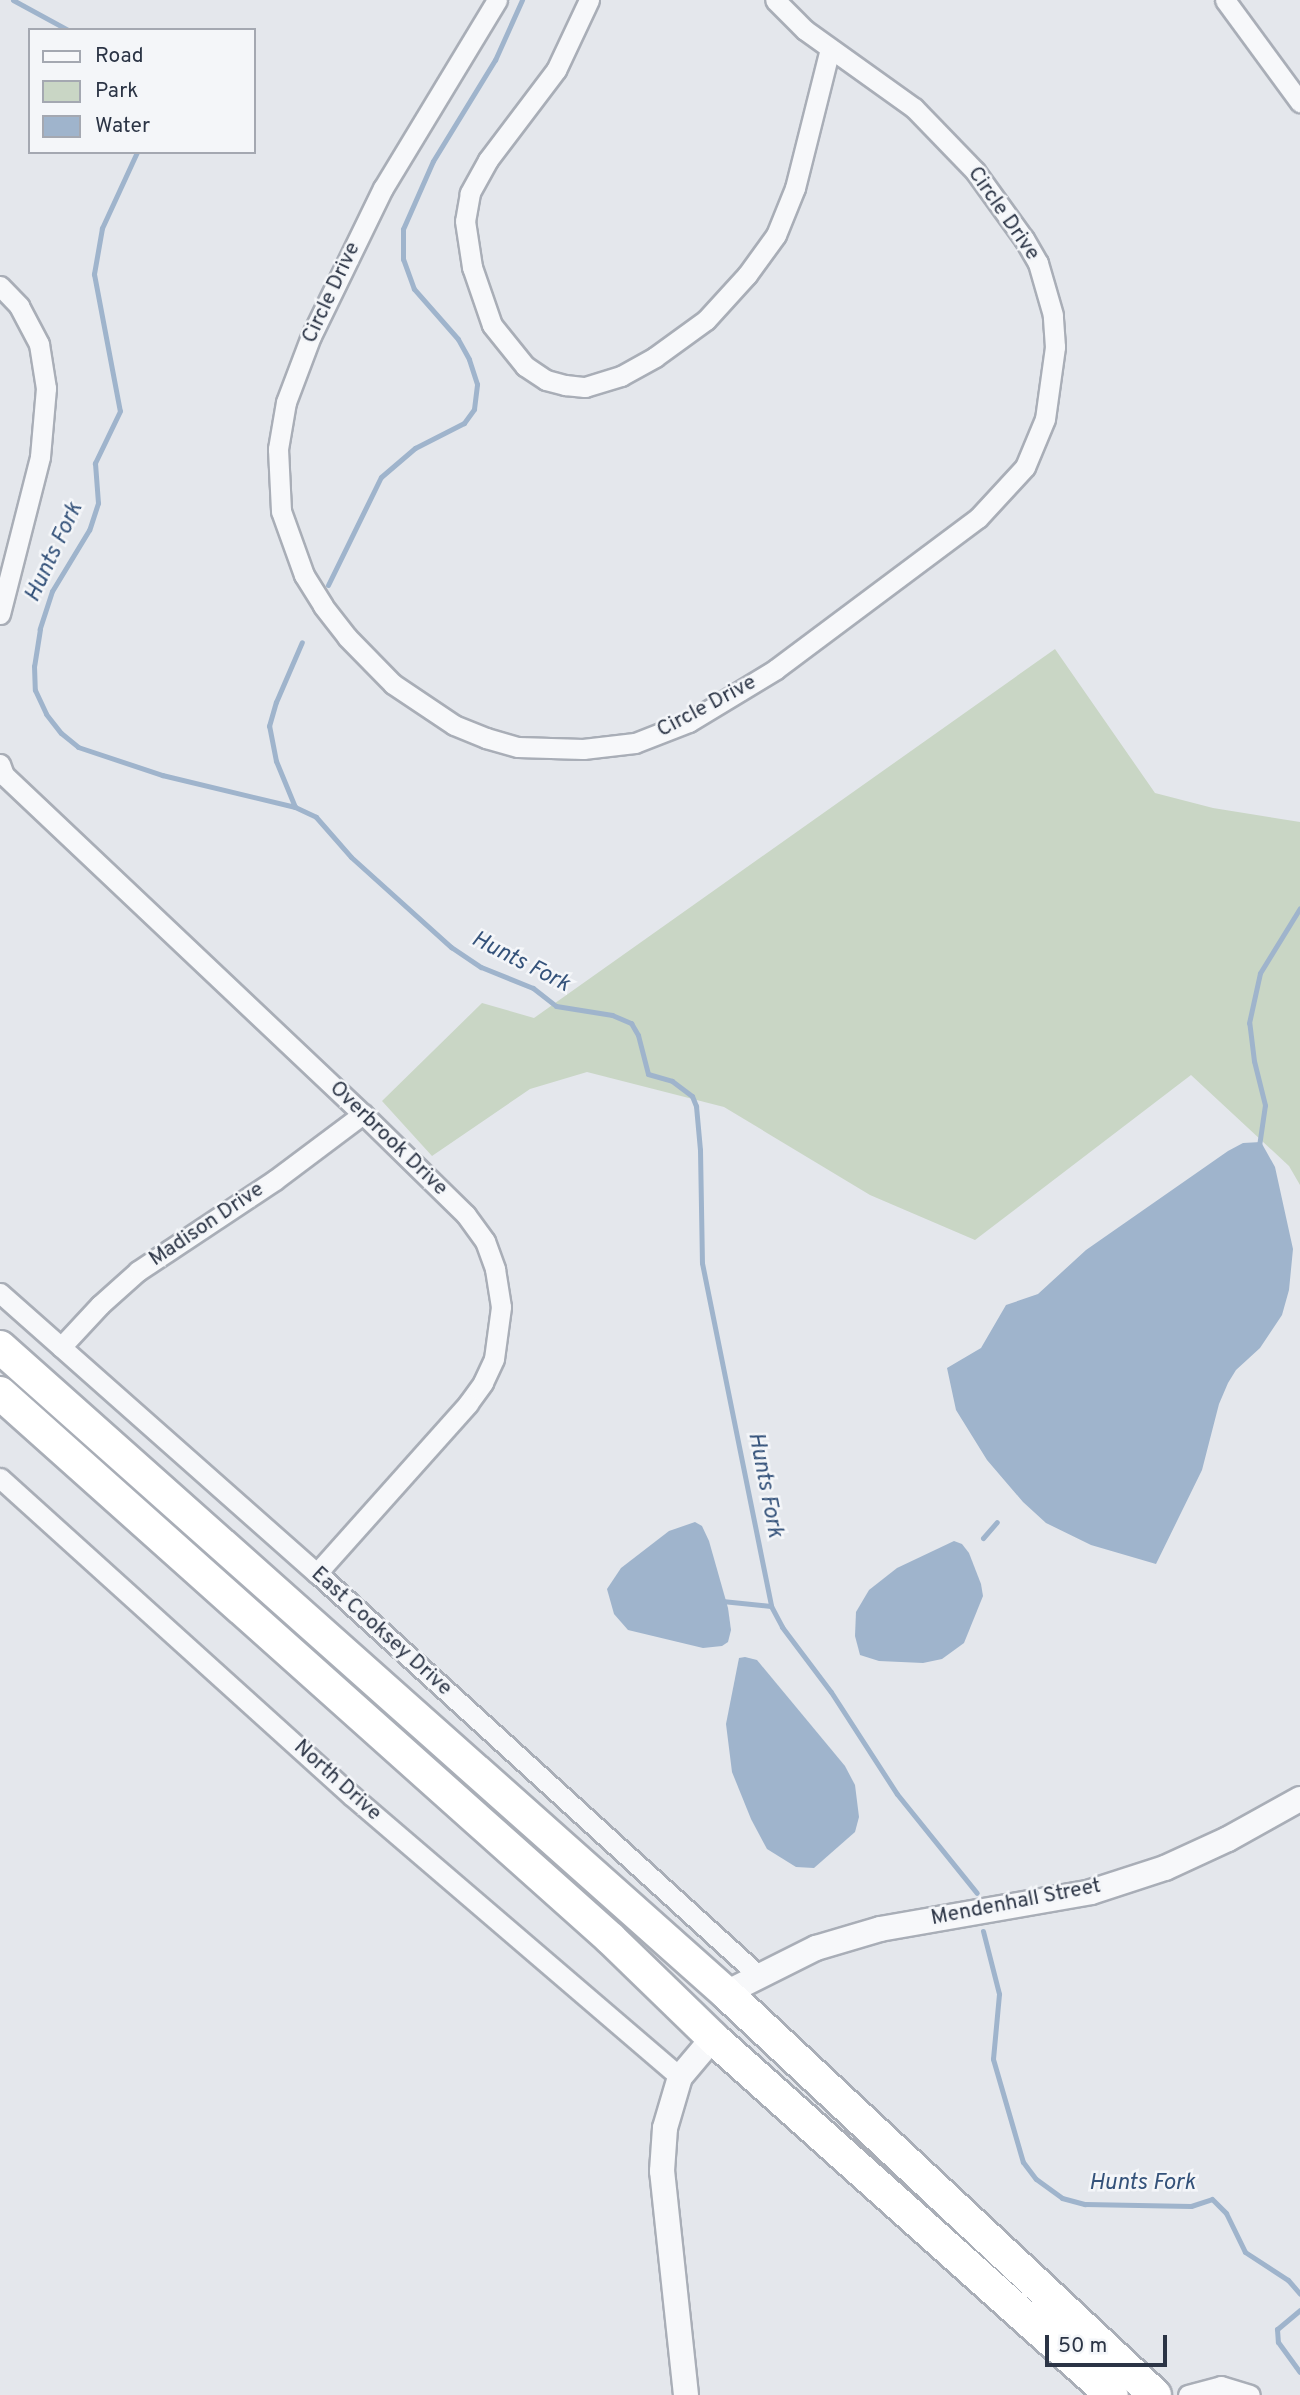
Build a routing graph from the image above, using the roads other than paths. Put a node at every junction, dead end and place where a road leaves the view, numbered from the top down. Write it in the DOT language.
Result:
graph roads {
  1 [pos="497,0"];
  2 [pos="589,0"];
  3 [pos="775,0"];
  4 [pos="1226,0"];
  5 [pos="830,49"];
  6 [pos="1300,102"];
  7 [pos="0,286"];
  8 [pos="3,592"];
  9 [pos="0,614"];
  10 [pos="1,775"];
  11 [pos="363,1114"];
  12 [pos="0,1293"];
  13 [pos="0,1347"];
  14 [pos="61,1347"];
  15 [pos="0,1393"];
  16 [pos="0,1478"];
  17 [pos="317,1573"];
  18 [pos="1300,1799"];
  19 [pos="611,1939"];
  20 [pos="758,1975"];
  21 [pos="726,1993"];
  22 [pos="713,2038"];
  23 [pos="680,2077"];
  24 [pos="861,2120"];
  25 [pos="686,2395"];
  26 [pos="1112,2395"];
  27 [pos="1155,2395"];
  28 [pos="1188,2395"];
  29 [pos="1250,2395"];
  1 -- 5 [label="street, Circle Drive"];
  2 -- 5 [label="street"];
  3 -- 5 [label="street, Circle Drive"];
  4 -- 6 [label="street"];
  7 -- 8 [label="street"];
  8 -- 9 [label="street"];
  10 -- 11 [label="street, Overbrook Drive"];
  11 -- 14 [label="street, Madison Drive"];
  11 -- 17 [label="street, Overbrook Drive"];
  12 -- 14 [label="street, East Cooksey Drive"];
  13 -- 21 [label="highway"];
  14 -- 17 [label="street, East Cooksey Drive"];
  15 -- 19 [label="highway"];
  16 -- 23 [label="street, North Drive"];
  17 -- 20 [label="street, East Cooksey Drive"];
  18 -- 20 [label="street, Mendenhall Street"];
  19 -- 21 [label="highway"];
  19 -- 22 [label="highway"];
  20 -- 21 [label="street, Mendenhall Street"];
  21 -- 24 [label="highway"];
  22 -- 23 [label="street"];
  22 -- 24 [label="highway"];
  22 -- 26 [label="highway"];
  23 -- 25 [label="street"];
  24 -- 27 [label="highway"];
  28 -- 29 [label="street"];
}
